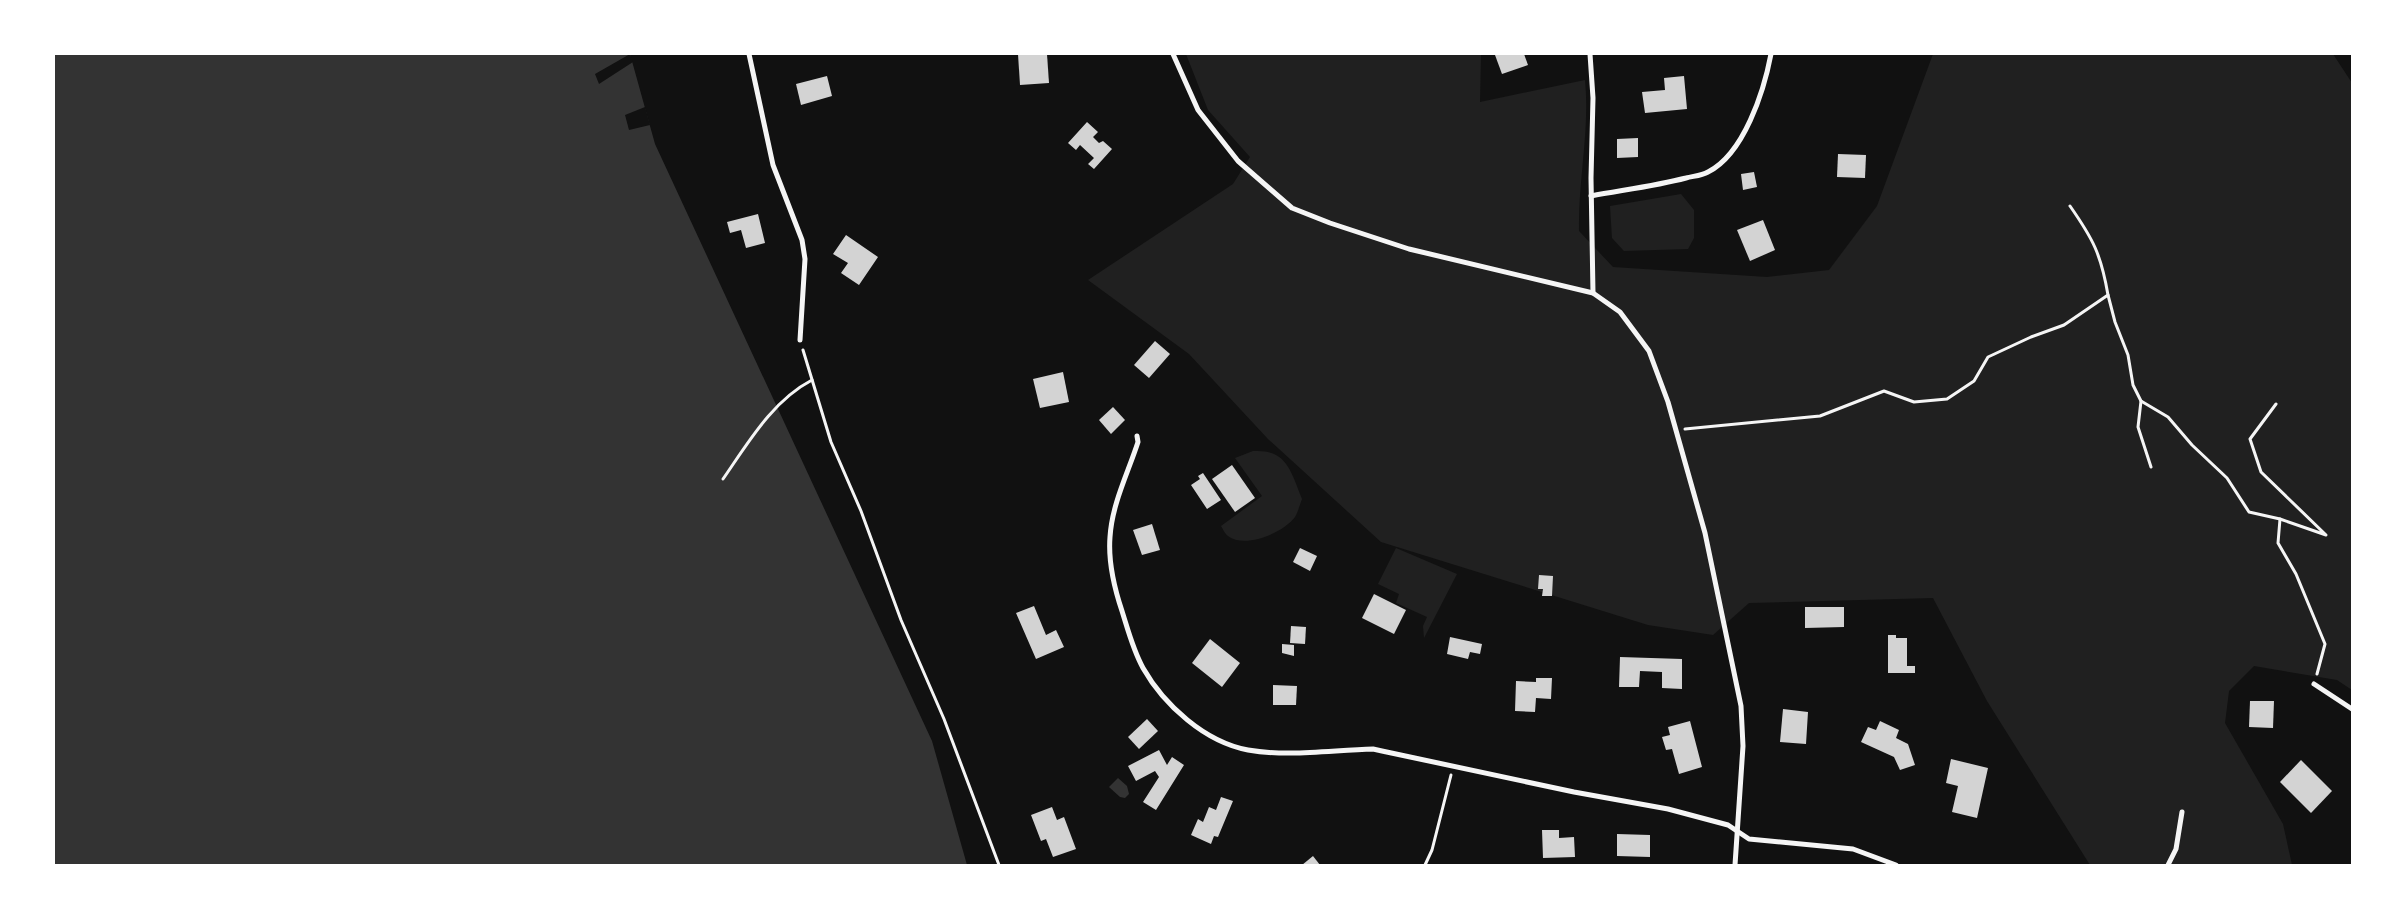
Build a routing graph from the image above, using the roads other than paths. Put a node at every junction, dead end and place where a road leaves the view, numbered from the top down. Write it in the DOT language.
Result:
graph roads {
  1 [pos="749,54"];
  2 [pos="1173,54"];
  3 [pos="1590,54"];
  4 [pos="1771,54"];
  5 [pos="1591,196"];
  6 [pos="1593,293"];
  7 [pos="800,340"];
  8 [pos="1137,436"];
  9 [pos="2314,684"];
  10 [pos="2352,709"];
  11 [pos="2182,812"];
  12 [pos="1738,832"];
  13 [pos="1735,865"];
  14 [pos="1896,865"];
  15 [pos="2168,865"];
  1 -- 7 [label="street"];
  2 -- 6 [label="street"];
  3 -- 5 [label="street"];
  4 -- 5 [label="street"];
  5 -- 6 [label="street"];
  6 -- 12 [label="street"];
  8 -- 12 [label="street"];
  9 -- 10 [label="street"];
  11 -- 15 [label="street"];
  12 -- 13 [label="street"];
  12 -- 14 [label="street"];
}
